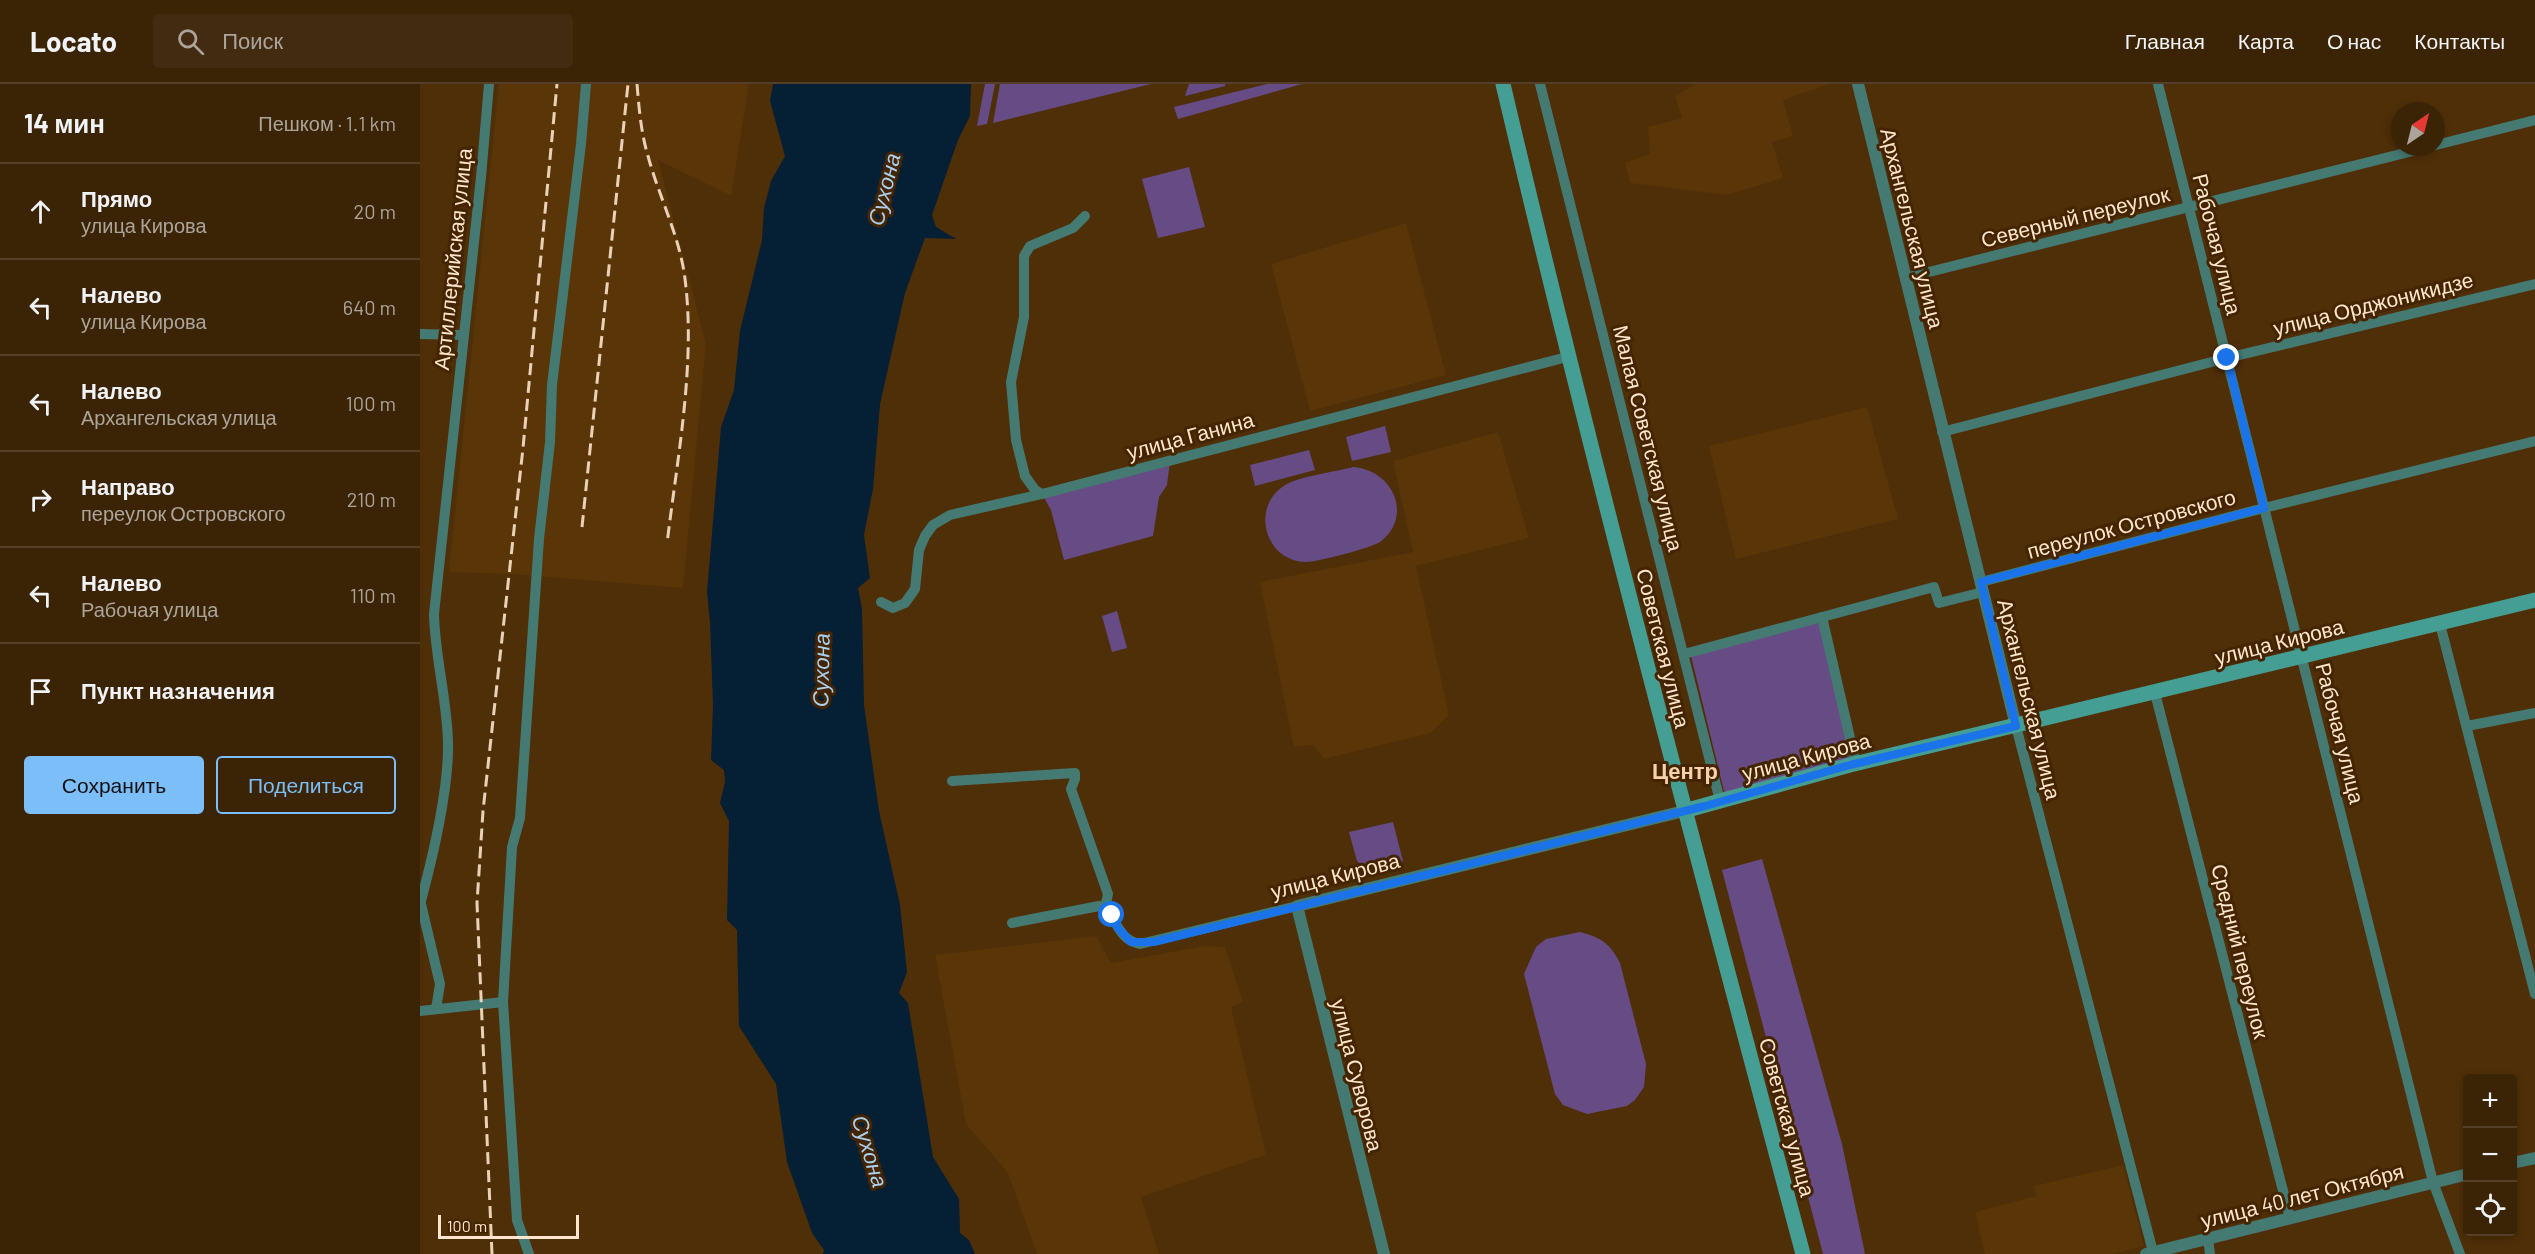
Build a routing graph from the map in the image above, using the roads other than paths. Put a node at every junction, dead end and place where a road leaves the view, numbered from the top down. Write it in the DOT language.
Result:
graph roads {
  1 [pos="489,84"];
  2 [pos="586,84"];
  3 [pos="1503,84"];
  4 [pos="1540,84"];
  5 [pos="1858,84"];
  6 [pos="2158,84"];
  7 [pos="2535,120"];
  8 [pos="2445,143"];
  9 [pos="2393,156"];
  10 [pos="2189,207"];
  11 [pos="1085,216"];
  12 [pos="1905,278"];
  13 [pos="2535,284"];
  14 [pos="420,334"];
  15 [pos="463,335"];
  16 [pos="1567,357"];
  17 [pos="2227,358"];
  18 [pos="1942,432"];
  19 [pos="2535,441"];
  20 [pos="1042,494"];
  21 [pos="2264,508"];
  22 [pos="1982,587"];
  23 [pos="2535,600"];
  24 [pos="881,602"];
  25 [pos="1822,617"];
  26 [pos="2440,624"];
  27 [pos="1684,654"];
  28 [pos="2301,657"];
  29 [pos="2155,693"];
  30 [pos="2535,713"];
  31 [pos="2016,726"];
  32 [pos="2467,726"];
  33 [pos="1856,764"];
  34 [pos="952,781"];
  35 [pos="1720,801"];
  36 [pos="1684,811"];
  37 [pos="420,900"];
  38 [pos="1297,906"];
  39 [pos="1105,908"];
  40 [pos="1012,923"];
  41 [pos="2535,994"];
  42 [pos="503,1002"];
  43 [pos="436,1009"];
  44 [pos="420,1011"];
  45 [pos="2535,1158"];
  46 [pos="2517,1162"];
  47 [pos="2463,1175"];
  48 [pos="2433,1182"];
  49 [pos="2290,1218"];
  50 [pos="2208,1239"];
  51 [pos="2149,1253"];
  52 [pos="528,1254"];
  53 [pos="1384,1254"];
  54 [pos="1803,1254"];
  55 [pos="2210,1254"];
  56 [pos="2460,1254"];
  1 -- 15 [label="street, Артиллерийская улица"];
  2 -- 42 [label="street"];
  3 -- 16 [label="main road, Советская улица"];
  4 -- 27 [label="street, Малая Советская улица"];
  5 -- 12 [label="street, Архангельская улица"];
  6 -- 10 [label="street, Рабочая улица"];
  7 -- 8 [label="street"];
  9 -- 10 [label="street, Северный переулок"];
  10 -- 12 [label="street, Северный переулок"];
  10 -- 17 [label="street, Рабочая улица"];
  11 -- 20 [label="street"];
  12 -- 18 [label="street, Архангельская улица"];
  13 -- 17 [label="street, улица Орджоникидзе"];
  14 -- 15 [label="street"];
  15 -- 37 [label="street, Артиллерийская улица"];
  16 -- 20 [label="street, улица Ганина"];
  16 -- 36 [label="main road, Советская улица"];
  17 -- 18 [label="street, улица Орджоникидзе"];
  17 -- 21 [label="street, Рабочая улица"];
  18 -- 22 [label="street, Архангельская улица"];
  19 -- 21 [label="street, переулок Островского"];
  20 -- 24 [label="street, улица Ганина"];
  21 -- 22 [label="street, переулок Островского"];
  21 -- 28 [label="street, Рабочая улица"];
  22 -- 25 [label="street, переулок Островского"];
  22 -- 31 [label="street, Архангельская улица"];
  23 -- 26 [label="main road, улица Кирова"];
  25 -- 27 [label="street, переулок Островского"];
  25 -- 33 [label="street"];
  26 -- 28 [label="main road, улица Кирова"];
  26 -- 32 [label="street"];
  27 -- 35 [label="street, Малая Советская улица"];
  28 -- 29 [label="main road, улица Кирова"];
  28 -- 48 [label="street, Рабочая улица"];
  29 -- 31 [label="main road, улица Кирова"];
  29 -- 49 [label="street, Средний переулок"];
  30 -- 32 [label="street"];
  31 -- 33 [label="main road, улица Кирова"];
  31 -- 51 [label="street, Архангельская улица"];
  32 -- 41 [label="street"];
  33 -- 35 [label="main road, улица Кирова"];
  34 -- 39 [label="street"];
  35 -- 36 [label="main road, улица Кирова"];
  36 -- 38 [label="street, улица Кирова"];
  36 -- 54 [label="main road, Советская улица"];
  37 -- 43 [label="street, Артиллерийская улица"];
  38 -- 39 [label="street, улица Кирова"];
  38 -- 53 [label="street, улица Суворова"];
  39 -- 40 [label="street"];
  42 -- 43 [label="street"];
  42 -- 52 [label="street"];
  43 -- 44 [label="street"];
  45 -- 46 [label="street"];
  47 -- 48 [label="street, улица 40 лет Октября"];
  48 -- 49 [label="street, улица 40 лет Октября"];
  48 -- 56 [label="street, Рабочая улица"];
  49 -- 50 [label="street, улица 40 лет Октября"];
  50 -- 51 [label="street, улица 40 лет Октября"];
  50 -- 55 [label="street"];
}
